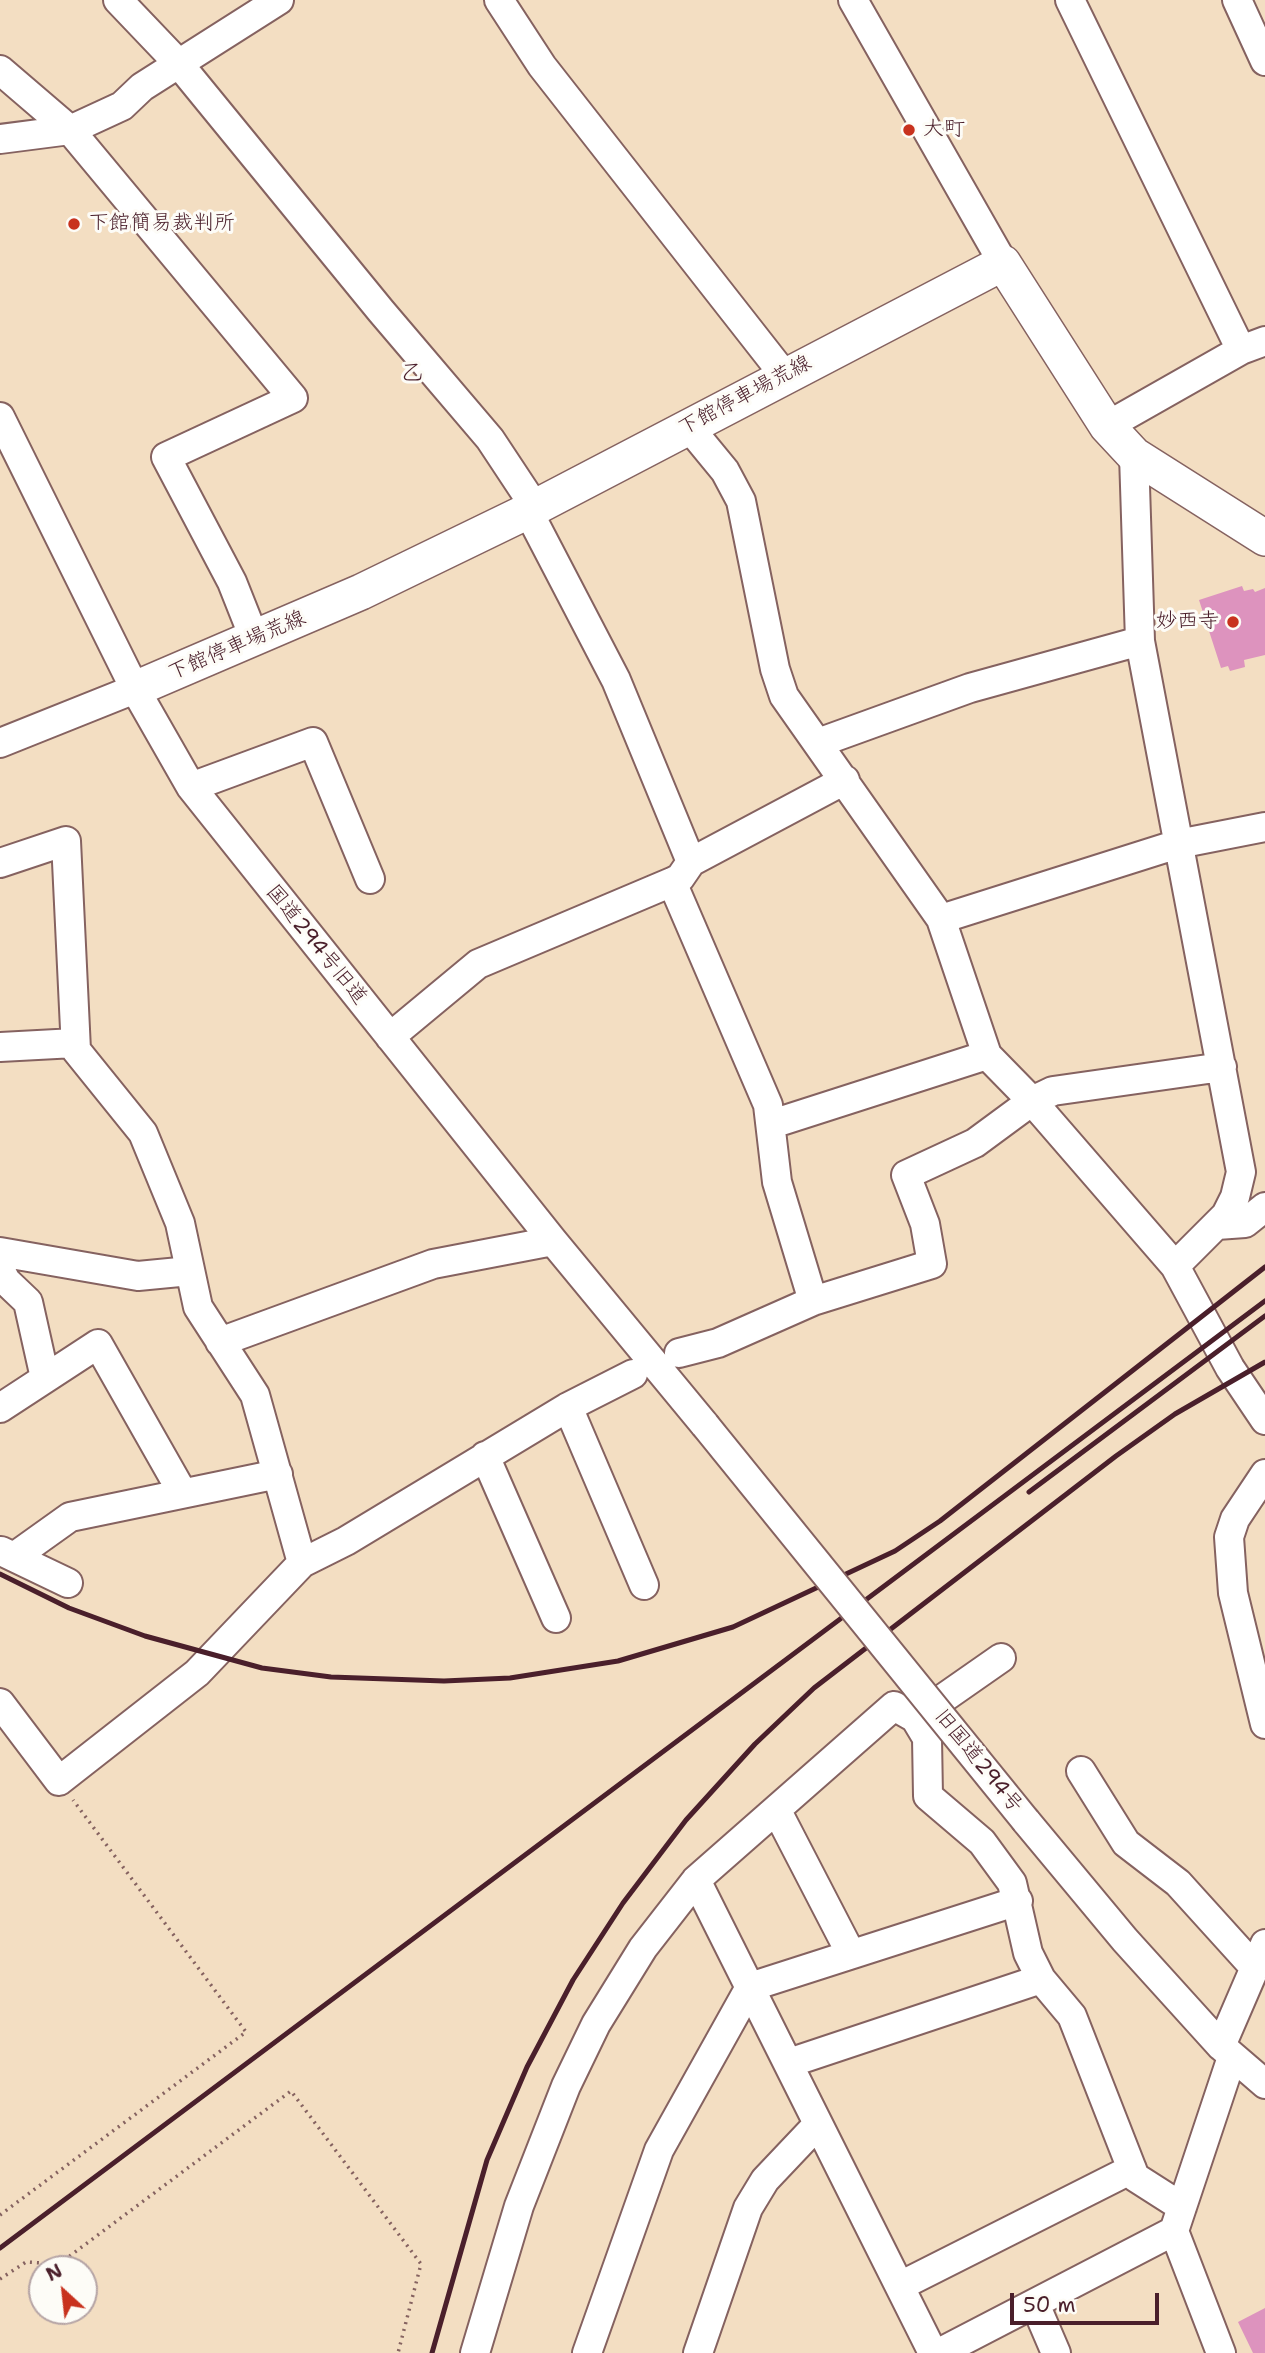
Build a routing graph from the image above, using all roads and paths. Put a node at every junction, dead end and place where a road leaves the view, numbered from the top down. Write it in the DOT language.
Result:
graph roads {
  1 [pos="118,0"];
  2 [pos="279,0"];
  3 [pos="499,0"];
  4 [pos="854,0"];
  5 [pos="1070,0"];
  6 [pos="1237,0"];
  7 [pos="1265,61"];
  8 [pos="179,64"];
  9 [pos="0,70"];
  10 [pos="70,130"];
  11 [pos="0,139"];
  12 [pos="1003,263"];
  13 [pos="1253,346"];
  14 [pos="785,376"];
  15 [pos="0,417"];
  16 [pos="688,426"];
  17 [pos="1107,426"];
  18 [pos="1134,455"];
  19 [pos="531,509"];
  20 [pos="1265,538"];
  21 [pos="255,640"];
  22 [pos="1140,641"];
  23 [pos="135,689"];
  24 [pos="0,743"];
  25 [pos="818,743"];
  26 [pos="845,780"];
  27 [pos="191,787"];
  28 [pos="1265,827"];
  29 [pos="1178,844"];
  30 [pos="2,857"];
  31 [pos="691,862"];
  32 [pos="370,879"];
  33 [pos="672,883"];
  34 [pos="941,919"];
  35 [pos="390,1037"];
  36 [pos="75,1043"];
  37 [pos="0,1046"];
  38 [pos="987,1055"];
  39 [pos="1222,1067"];
  40 [pos="1032,1101"];
  41 [pos="772,1124"];
  42 [pos="1265,1207"];
  43 [pos="1217,1225"];
  44 [pos="553,1241"];
  45 [pos="0,1252"];
  46 [pos="1175,1266"];
  47 [pos="0,1269"];
  48 [pos="190,1271"];
  49 [pos="813,1301"];
  50 [pos="220,1342"];
  51 [pos="679,1353"];
  52 [pos="633,1374"];
  53 [pos="46,1378"];
  54 [pos="568,1407"];
  55 [pos="0,1408"];
  56 [pos="1265,1420"];
  57 [pos="705,1425"];
  58 [pos="485,1456"];
  59 [pos="278,1474"];
  60 [pos="1265,1474"];
  61 [pos="182,1492"];
  62 [pos="7,1553"];
  63 [pos="302,1563"];
  64 [pos="68,1583"];
  65 [pos="644,1585"];
  66 [pos="556,1618"];
  67 [pos="1001,1658"];
  68 [pos="0,1703"];
  69 [pos="912,1720"];
  70 [pos="1265,1724"];
  71 [pos="1082,1770"];
  72 [pos="59,1781"];
  73 [pos="777,1811"];
  74 [pos="696,1880"];
  75 [pos="1018,1901"];
  76 [pos="851,1954"];
  77 [pos="1260,1956"];
  78 [pos="1041,1979"];
  79 [pos="750,1987"];
  80 [pos="1226,2051"];
  81 [pos="789,2063"];
  82 [pos="1265,2084"];
  83 [pos="818,2124"];
  84 [pos="1132,2169"];
  85 [pos="0,2215"];
  86 [pos="1178,2219"];
  87 [pos="0,2279"];
  88 [pos="900,2286"];
  89 [pos="1035,2304"];
  90 [pos="398,2353"];
  91 [pos="475,2353"];
  92 [pos="587,2353"];
  93 [pos="698,2353"];
  94 [pos="933,2353"];
  95 [pos="939,2353"];
  96 [pos="1056,2353"];
  97 [pos="1221,2353"];
  1 -- 8 [label="street"];
  2 -- 8 [label="street"];
  3 -- 14 [label="street"];
  4 -- 12 [label="street"];
  5 -- 13 [label="street"];
  6 -- 7 [label="street"];
  8 -- 10 [label="street"];
  8 -- 19 [label="street"];
  9 -- 10 [label="street"];
  10 -- 11 [label="street"];
  10 -- 21 [label="street"];
  12 -- 14 [label="main road, 下館停車場荒線"];
  12 -- 17 [label="main road"];
  13 -- 17 [label="street"];
  14 -- 16 [label="main road, 下館停車場荒線"];
  15 -- 23 [label="street, 国道294号旧道"];
  16 -- 19 [label="main road, 下館停車場荒線"];
  16 -- 25 [label="street"];
  17 -- 18 [label="main road"];
  18 -- 20 [label="main road"];
  18 -- 22 [label="street"];
  19 -- 21 [label="main road, 下館停車場荒線"];
  19 -- 31 [label="street"];
  21 -- 23 [label="main road, 下館停車場荒線"];
  22 -- 25 [label="street"];
  22 -- 29 [label="street"];
  23 -- 24 [label="street"];
  23 -- 27 [label="street, 国道294号旧道"];
  25 -- 26 [label="street"];
  26 -- 31 [label="street"];
  26 -- 34 [label="street"];
  27 -- 32 [label="street"];
  27 -- 35 [label="street, 国道294号旧道"];
  28 -- 29 [label="street"];
  29 -- 34 [label="street"];
  29 -- 39 [label="street"];
  30 -- 36 [label="street"];
  31 -- 33 [label="street"];
  33 -- 35 [label="street"];
  33 -- 41 [label="street"];
  34 -- 38 [label="street"];
  35 -- 44 [label="street, 国道294号旧道"];
  36 -- 37 [label="street"];
  36 -- 48 [label="street"];
  38 -- 40 [label="street"];
  38 -- 41 [label="street"];
  39 -- 40 [label="street"];
  39 -- 43 [label="street"];
  40 -- 46 [label="street"];
  40 -- 49 [label="street"];
  41 -- 49 [label="street"];
  42 -- 43 [label="street"];
  43 -- 46 [label="street"];
  44 -- 50 [label="street"];
  44 -- 57 [label="street, 国道294号旧道"];
  45 -- 48 [label="street"];
  46 -- 56 [label="street"];
  47 -- 53 [label="street"];
  48 -- 50 [label="street"];
  49 -- 51 [label="street"];
  50 -- 59 [label="street"];
  52 -- 54 [label="street"];
  53 -- 55 [label="street"];
  53 -- 61 [label="street"];
  54 -- 58 [label="street"];
  54 -- 65 [label="street"];
  57 -- 80 [label="street, 旧国道294号, bridge"];
  58 -- 63 [label="street"];
  58 -- 66 [label="street"];
  59 -- 61 [label="street"];
  59 -- 63 [label="street"];
  60 -- 70 [label="street"];
  61 -- 62 [label="street"];
  62 -- 64 [label="street"];
  63 -- 72 [label="street"];
  67 -- 69 [label="street"];
  68 -- 72 [label="street"];
  69 -- 73 [label="street"];
  69 -- 75 [label="street"];
  71 -- 77 [label="street"];
  72 -- 85 [label="path"];
  73 -- 74 [label="street"];
  73 -- 76 [label="street"];
  74 -- 79 [label="street"];
  74 -- 91 [label="street"];
  75 -- 76 [label="street"];
  75 -- 78 [label="street"];
  76 -- 79 [label="street"];
  77 -- 80 [label="street"];
  78 -- 81 [label="street"];
  78 -- 84 [label="street"];
  79 -- 81 [label="street"];
  79 -- 92 [label="street"];
  80 -- 82 [label="street, 旧国道294号"];
  80 -- 86 [label="street"];
  81 -- 83 [label="street"];
  83 -- 88 [label="street"];
  83 -- 93 [label="street"];
  84 -- 86 [label="street"];
  84 -- 88 [label="street"];
  86 -- 89 [label="street"];
  86 -- 97 [label="street"];
  87 -- 90 [label="path"];
  88 -- 94 [label="street"];
  89 -- 95 [label="street"];
  89 -- 96 [label="street"];
}
